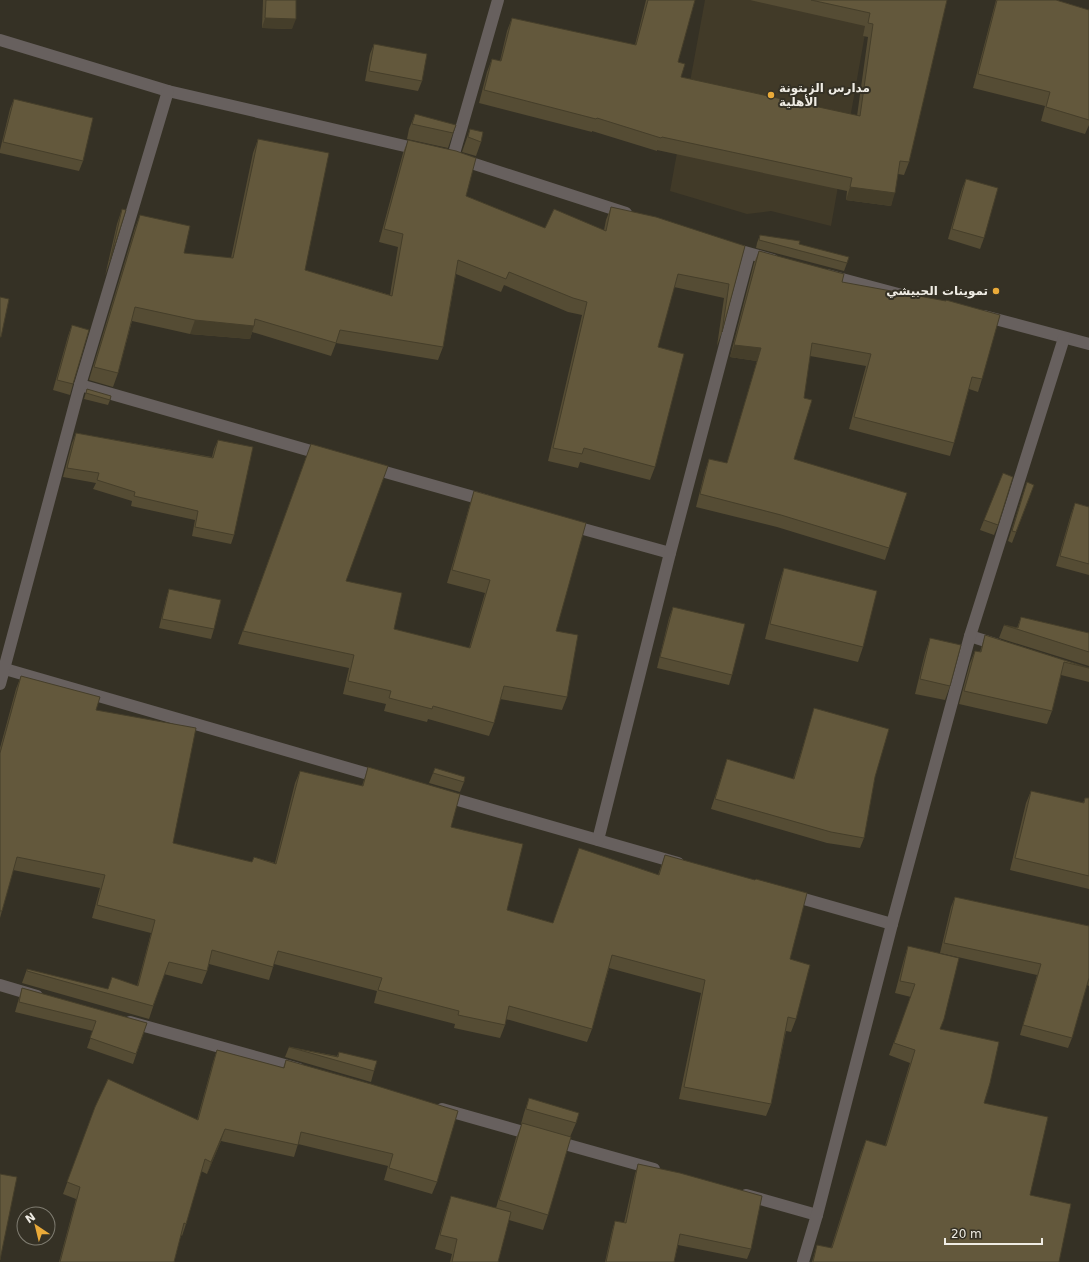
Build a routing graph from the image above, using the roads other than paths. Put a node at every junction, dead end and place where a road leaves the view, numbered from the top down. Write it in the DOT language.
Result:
graph roads {
  1 [pos="498,0"];
  2 [pos="0,40"];
  3 [pos="168,91"];
  4 [pos="430,151"];
  5 [pos="635,216"];
  6 [pos="718,244"];
  7 [pos="749,254"];
  8 [pos="787,264"];
  9 [pos="818,272"];
  10 [pos="910,297"];
  11 [pos="972,313"];
  12 [pos="1064,338"];
  13 [pos="1089,344"];
  14 [pos="80,384"];
  15 [pos="333,457"];
  16 [pos="364,466"];
  17 [pos="502,505"];
  18 [pos="555,520"];
  19 [pos="670,553"];
  20 [pos="970,636"];
  21 [pos="1007,648"];
  22 [pos="5,669"];
  23 [pos="0,684"];
  24 [pos="392,781"];
  25 [pos="430,792"];
  26 [pos="598,840"];
  27 [pos="688,866"];
  28 [pos="778,892"];
  29 [pos="892,924"];
  30 [pos="0,985"];
  31 [pos="46,998"];
  32 [pos="122,1019"];
  33 [pos="313,1073"];
  34 [pos="428,1105"];
  35 [pos="665,1172"];
  36 [pos="733,1191"];
  37 [pos="818,1215"];
  38 [pos="803,1262"];
  1 -- 5 [label="street"];
  2 -- 3 [label="street"];
  3 -- 4 [label="street"];
  3 -- 14 [label="street"];
  6 -- 7 [label="street"];
  7 -- 8 [label="street"];
  7 -- 19 [label="street"];
  9 -- 10 [label="street"];
  11 -- 12 [label="street"];
  12 -- 13 [label="street"];
  12 -- 20 [label="street"];
  14 -- 15 [label="street"];
  14 -- 22 [label="street"];
  16 -- 17 [label="street"];
  18 -- 19 [label="street"];
  19 -- 26 [label="street"];
  20 -- 21 [label="street"];
  20 -- 29 [label="street"];
  22 -- 23 [label="street"];
  22 -- 24 [label="street"];
  25 -- 26 [label="street"];
  26 -- 27 [label="street"];
  28 -- 29 [label="street"];
  29 -- 37 [label="street"];
  30 -- 31 [label="street"];
  32 -- 33 [label="street"];
  34 -- 35 [label="street"];
  36 -- 37 [label="street"];
  37 -- 38 [label="street"];
}
